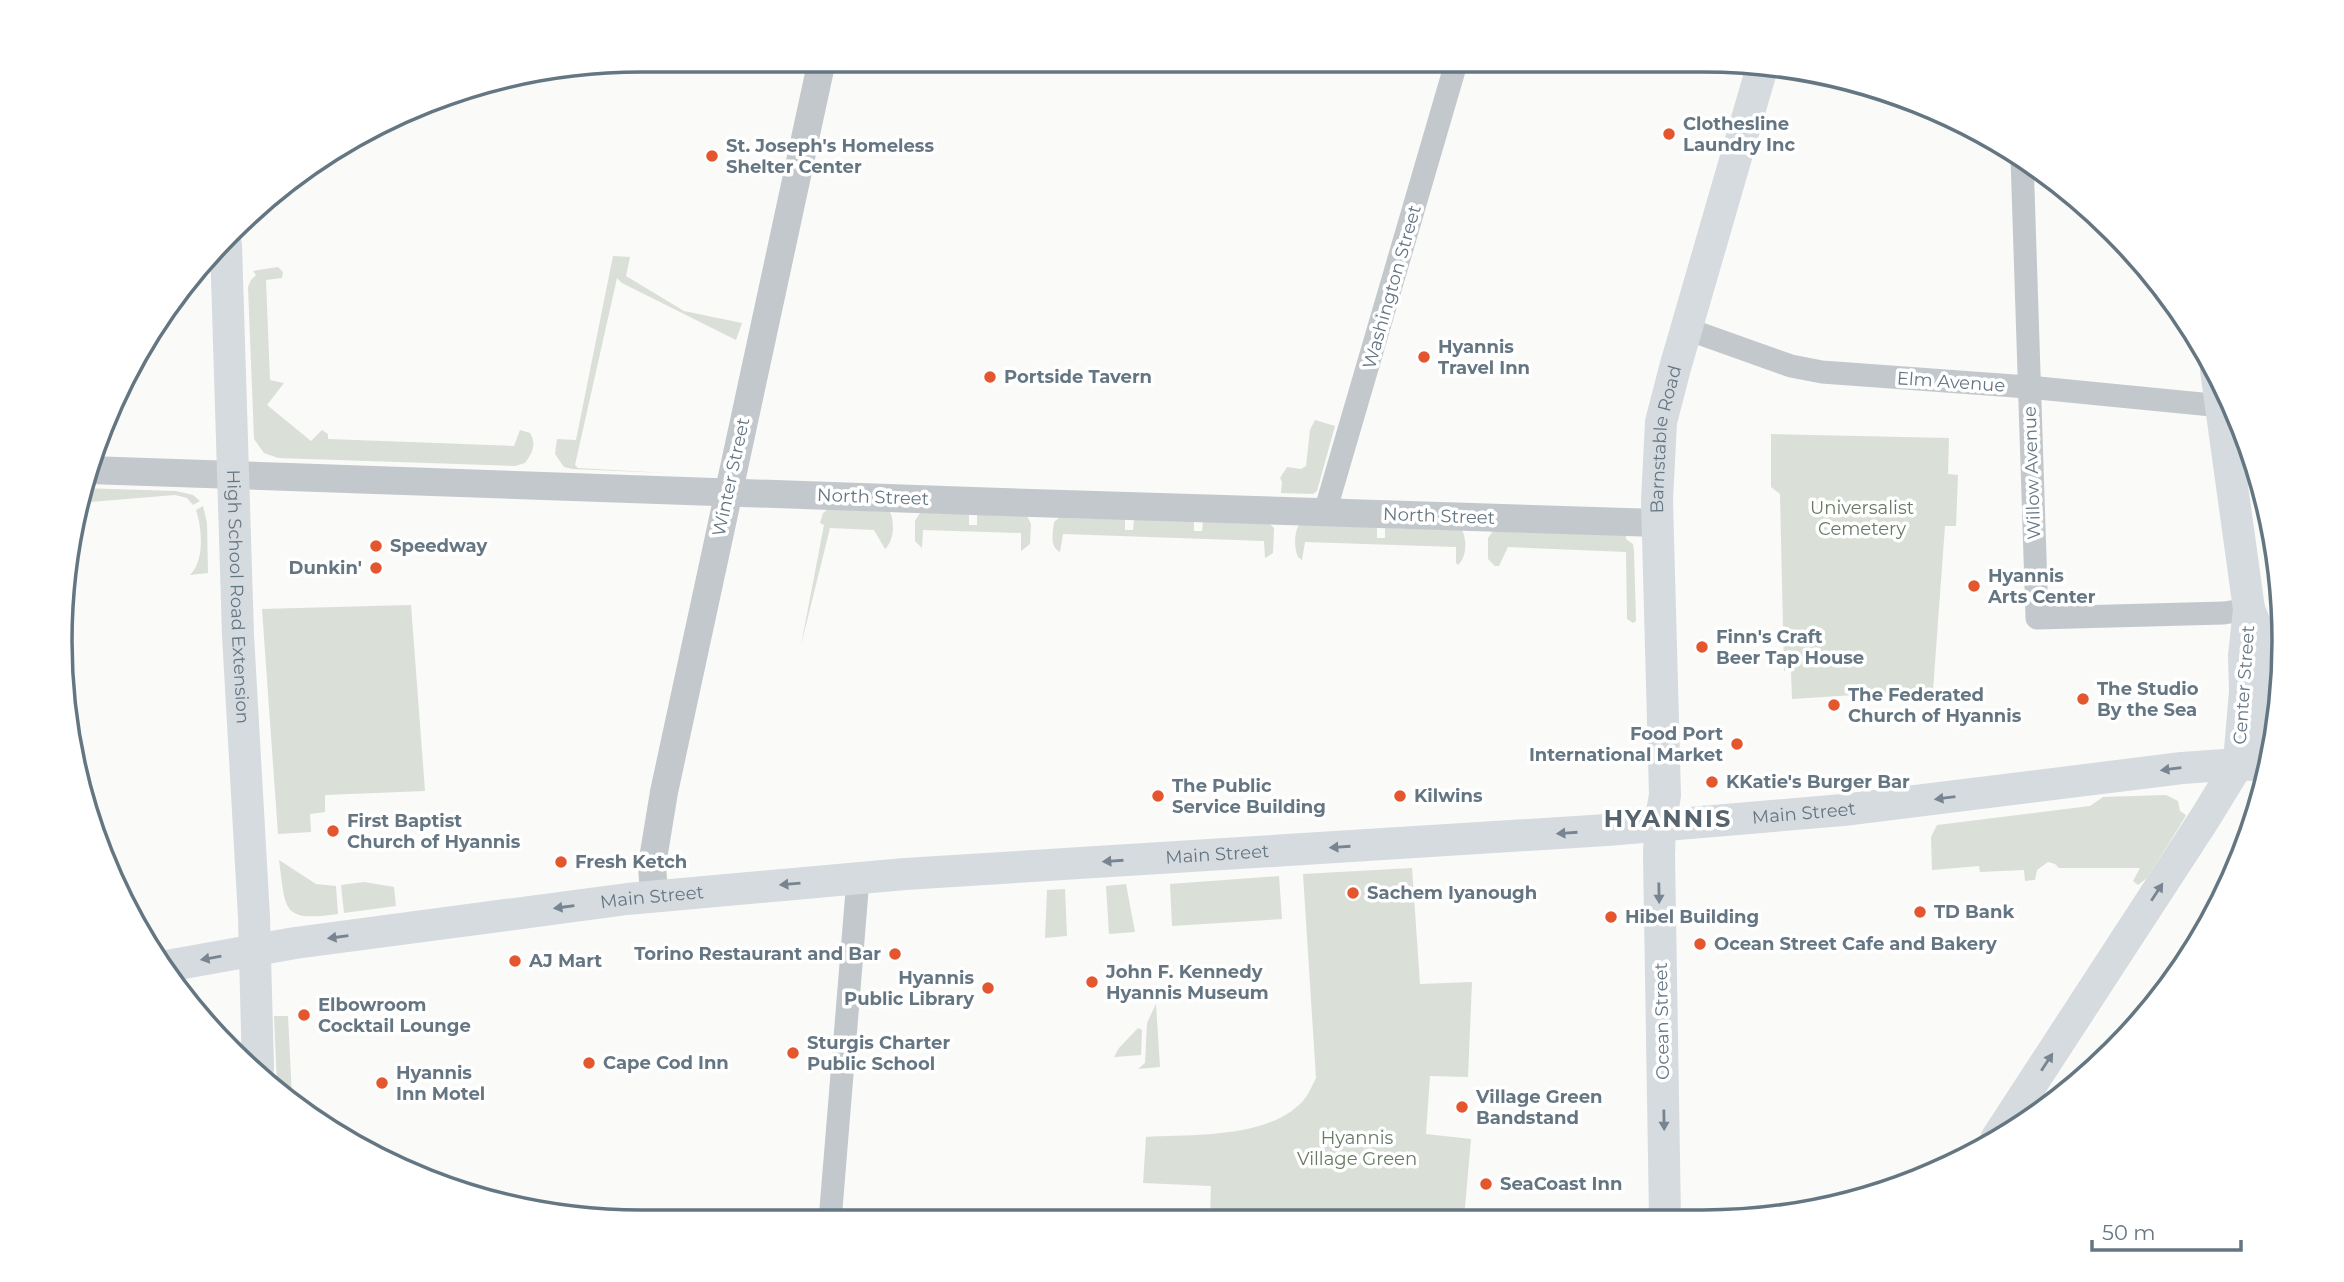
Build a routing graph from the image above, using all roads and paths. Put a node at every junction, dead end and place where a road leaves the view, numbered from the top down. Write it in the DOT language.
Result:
graph roads {
  1 [pos="819,72"];
  2 [pos="1453,72"];
  3 [pos="1753,74"];
  4 [pos="2022,170"];
  5 [pos="226,251"];
  6 [pos="1687,329"];
  7 [pos="2028,387"];
  8 [pos="2222,406"];
  9 [pos="2222,408"];
  10 [pos="98,470"];
  11 [pos="232,475"];
  12 [pos="728,493"];
  13 [pos="1325,512"];
  14 [pos="1657,523"];
  15 [pos="2249,609"];
  16 [pos="2271,678"];
  17 [pos="2267,715"];
  18 [pos="2253,765"];
  19 [pos="1660,825"];
  20 [pos="858,879"];
  21 [pos="654,896"];
  22 [pos="254,949"];
  23 [pos="173,965"];
  24 [pos="258,1062"];
  25 [pos="2009,1121"];
  26 [pos="831,1210"];
  27 [pos="1665,1210"];
  1 -- 12 [label="street, Winter Street"];
  2 -- 13 [label="street, Washington Street"];
  3 -- 6 [label="main road, Barnstable Road"];
  4 -- 7 [label="street, Willow Avenue"];
  5 -- 11 [label="main road, High School Road Extension"];
  6 -- 7 [label="street, Elm Avenue"];
  6 -- 14 [label="main road, Barnstable Road"];
  7 -- 8 [label="street, Elm Avenue"];
  7 -- 15 [label="street, Willow Avenue"];
  9 -- 15 [label="main road, Center Street"];
  10 -- 11 [label="street, North Street"];
  11 -- 12 [label="street, North Street"];
  11 -- 22 [label="main road, High School Road Extension"];
  12 -- 13 [label="street, North Street"];
  12 -- 21 [label="street, Winter Street"];
  13 -- 14 [label="street, North Street"];
  14 -- 19 [label="main road, Barnstable Road"];
  15 -- 16 [label="main road, Center Street"];
  15 -- 18 [label="main road, Center Street"];
  17 -- 18 [label="main road, Center Street"];
  18 -- 19 [label="main road, Main Street, one-way"];
  25 -- 18 [label="main road, one-way"];
  19 -- 20 [label="main road, Main Street, one-way"];
  19 -- 27 [label="main road, Ocean Street, one-way"];
  20 -- 21 [label="main road, Main Street, one-way"];
  20 -- 26 [label="street"];
  21 -- 22 [label="main road, Main Street, one-way"];
  22 -- 23 [label="main road, Main Street, one-way"];
  22 -- 24 [label="main road, High School Road Extension"];
}
